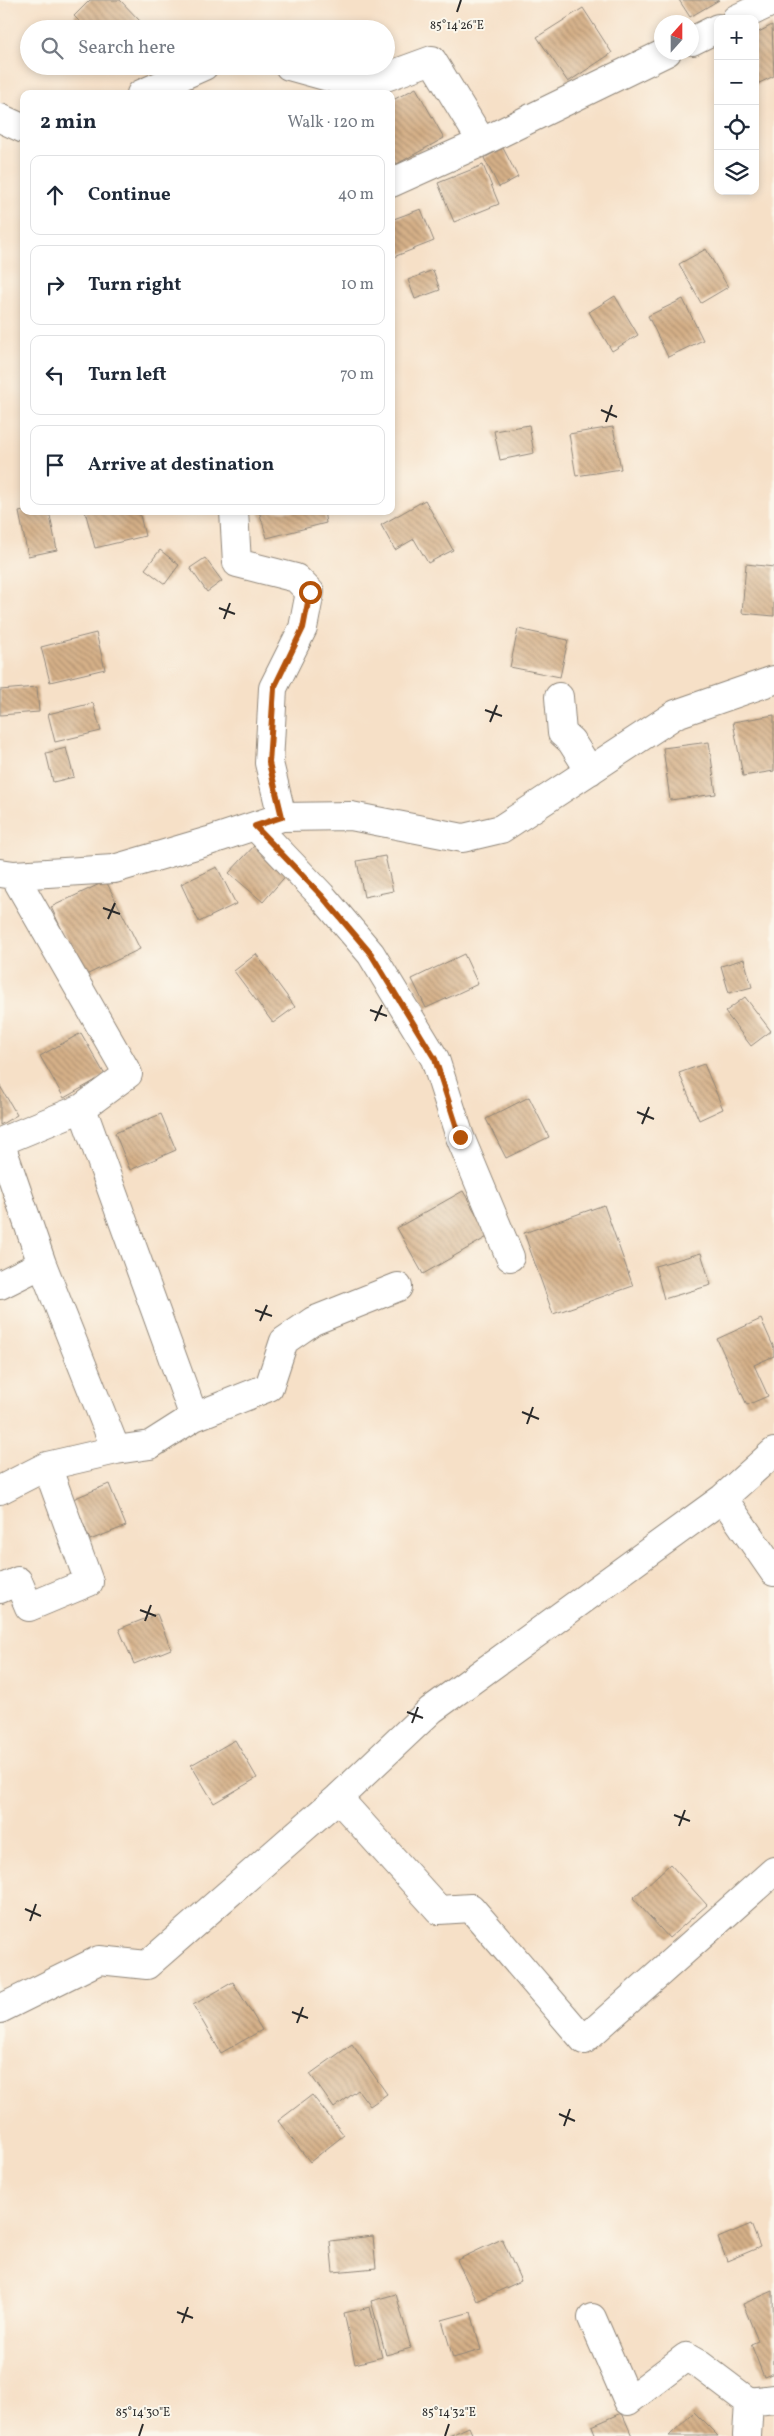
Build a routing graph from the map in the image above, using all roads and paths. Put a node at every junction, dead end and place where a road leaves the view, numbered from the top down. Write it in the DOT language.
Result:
graph roads {
  1 [pos="774,0"];
  2 [pos="744,15"];
  3 [pos="714,30"];
  4 [pos="699,37"];
  5 [pos="654,58"];
  6 [pos="395,74"];
  7 [pos="184,75"];
  8 [pos="321,75"];
  9 [pos="391,75"];
  10 [pos="150,90"];
  11 [pos="0,118"];
  12 [pos="20,128"];
  13 [pos="482,142"];
  14 [pos="395,181"];
  15 [pos="234,515"];
  16 [pos="774,680"];
  17 [pos="559,697"];
  18 [pos="590,771"];
  19 [pos="282,817"];
  20 [pos="255,826"];
  21 [pos="7,874"];
  22 [pos="82,1108"];
  23 [pos="0,1142"];
  24 [pos="510,1257"];
  25 [pos="42,1264"];
  26 [pos="0,1285"];
  27 [pos="398,1287"];
  28 [pos="194,1417"];
  29 [pos="116,1450"];
  30 [pos="774,1452"];
  31 [pos="47,1466"];
  32 [pos="0,1490"];
  33 [pos="723,1498"];
  34 [pos="774,1572"];
  35 [pos="0,1589"];
  36 [pos="338,1798"];
  37 [pos="774,1871"];
  38 [pos="0,2009"];
  39 [pos="592,2318"];
  40 [pos="761,2400"];
  41 [pos="747,2436"];
  1 -- 2 [label="street"];
  3 -- 4 [label="street"];
  5 -- 13 [label="street"];
  6 -- 13 [label="street"];
  7 -- 10 [label="street"];
  8 -- 9 [label="street"];
  11 -- 12 [label="street"];
  13 -- 14 [label="street"];
  15 -- 19 [label="street"];
  16 -- 18 [label="street"];
  17 -- 18 [label="street"];
  18 -- 19 [label="street"];
  19 -- 20 [label="street"];
  20 -- 21 [label="street"];
  20 -- 24 [label="street"];
  21 -- 22 [label="street"];
  22 -- 23 [label="street"];
  22 -- 28 [label="street"];
  23 -- 25 [label="street"];
  25 -- 26 [label="street"];
  25 -- 29 [label="street"];
  27 -- 28 [label="street"];
  28 -- 29 [label="street"];
  29 -- 31 [label="street"];
  30 -- 33 [label="street"];
  31 -- 32 [label="street"];
  31 -- 35 [label="street"];
  33 -- 34 [label="street"];
  33 -- 36 [label="street"];
  36 -- 37 [label="street"];
  36 -- 38 [label="street"];
  39 -- 40 [label="street"];
  40 -- 41 [label="street"];
}
